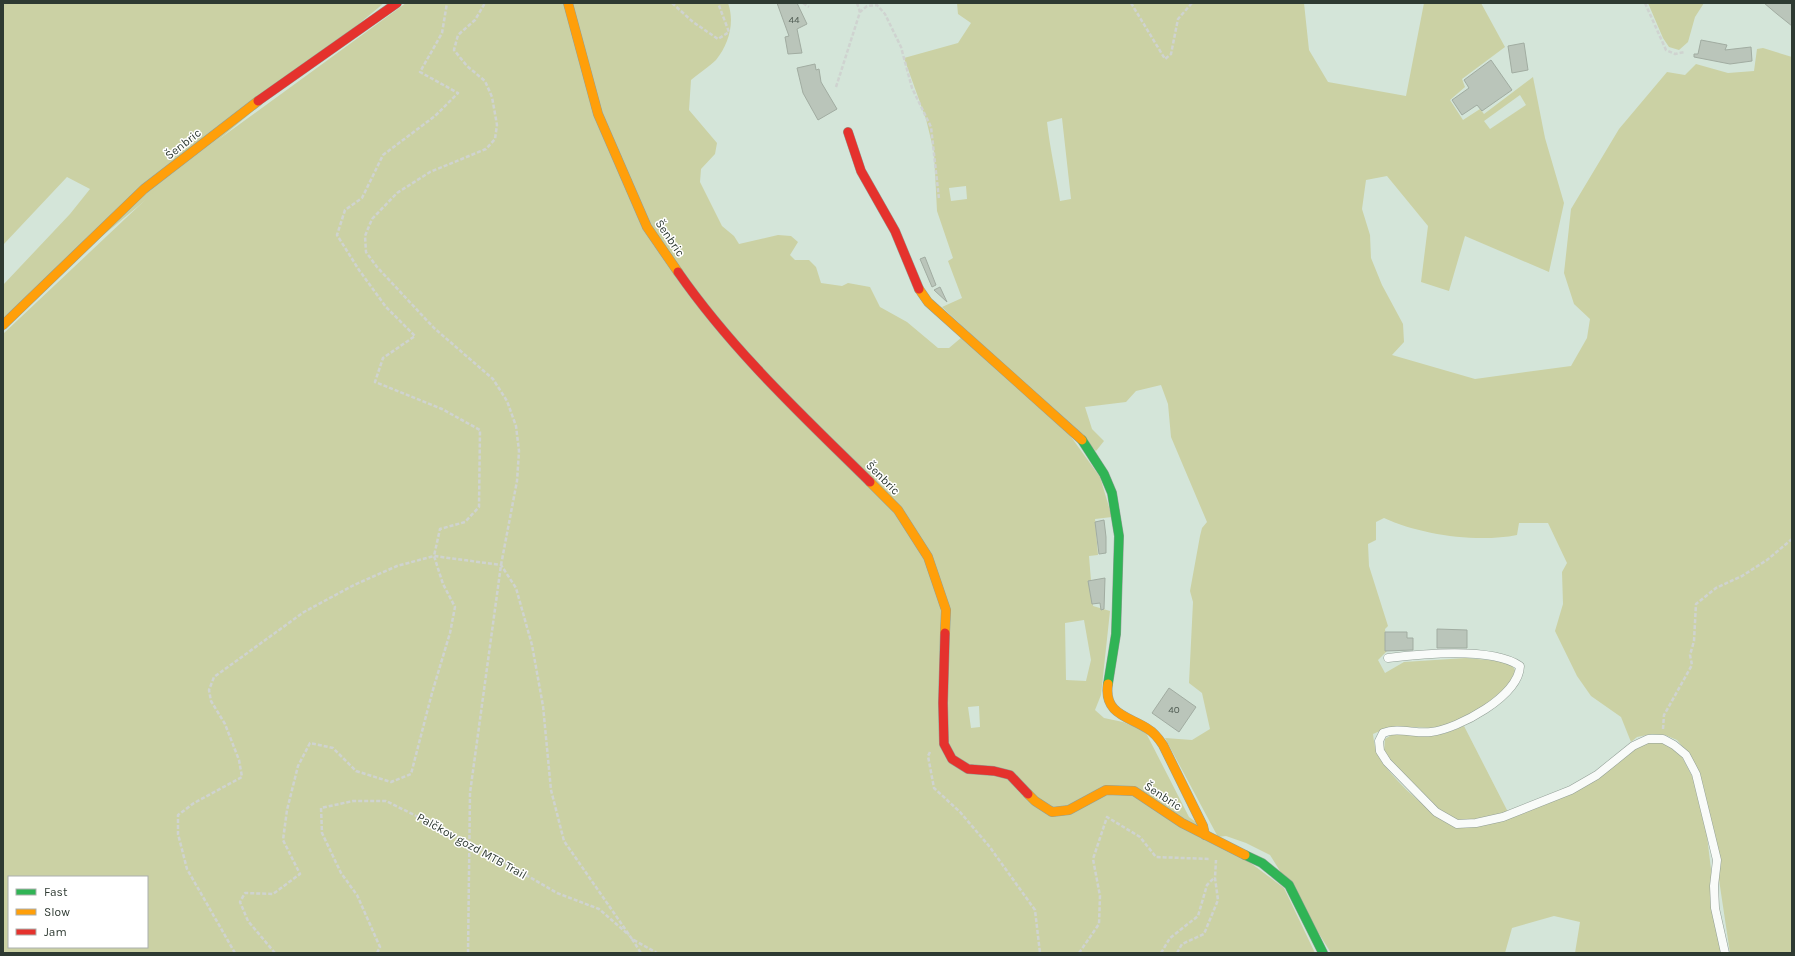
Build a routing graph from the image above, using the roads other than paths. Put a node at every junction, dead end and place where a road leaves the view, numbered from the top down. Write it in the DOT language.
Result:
graph roads {
  1 [pos="397,3"];
  2 [pos="568,3"];
  3 [pos="848,132"];
  4 [pos="3,326"];
  5 [pos="1388,658"];
  6 [pos="1205,835"];
  7 [pos="1323,953"];
  8 [pos="1725,953"];
  1 -- 4 [label="street, Šenbric"];
  2 -- 6 [label="street, Šenbric"];
  3 -- 6 [label="street, Šenbric"];
  5 -- 8 [label="lane"];
  6 -- 7 [label="street, Šenbric"];
}
